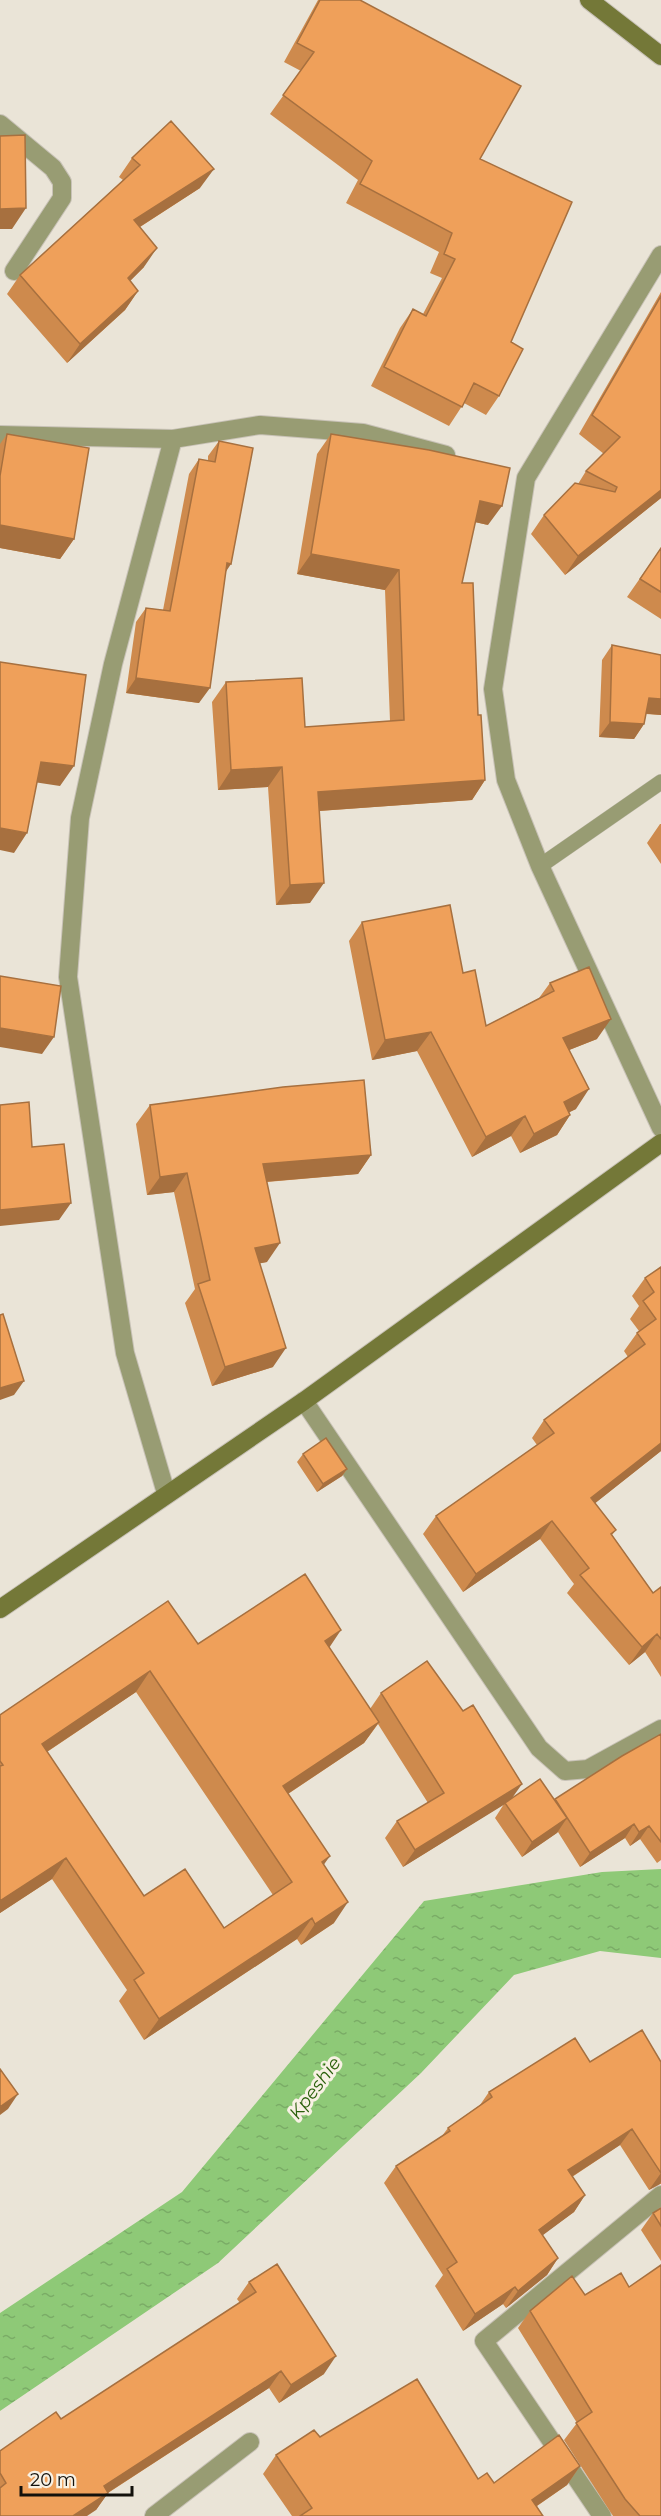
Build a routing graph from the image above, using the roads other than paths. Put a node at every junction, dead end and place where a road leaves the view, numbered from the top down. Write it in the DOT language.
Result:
graph roads {
  1 [pos="589,0"];
  2 [pos="661,56"];
  3 [pos="0,124"];
  4 [pos="661,255"];
  5 [pos="14,271"];
  6 [pos="0,435"];
  7 [pos="173,439"];
  8 [pos="461,459"];
  9 [pos="504,471"];
  10 [pos="526,477"];
  11 [pos="661,782"];
  12 [pos="540,866"];
  13 [pos="661,1128"];
  14 [pos="661,1143"];
  15 [pos="304,1401"];
  16 [pos="166,1493"];
  17 [pos="0,1609"];
  18 [pos="661,1729"];
  19 [pos="661,2195"];
  20 [pos="250,2442"];
  21 [pos="154,2516"];
  22 [pos="602,2516"];
  1 -- 2 [label="street"];
  3 -- 5 [label="street"];
  4 -- 10 [label="street"];
  6 -- 7 [label="street"];
  7 -- 8 [label="street"];
  7 -- 16 [label="street"];
  9 -- 10 [label="street"];
  10 -- 12 [label="street"];
  11 -- 12 [label="lane"];
  12 -- 13 [label="street"];
  14 -- 15 [label="street"];
  15 -- 16 [label="street"];
  15 -- 18 [label="street"];
  16 -- 17 [label="street"];
  19 -- 22 [label="street"];
  20 -- 21 [label="street"];
}
